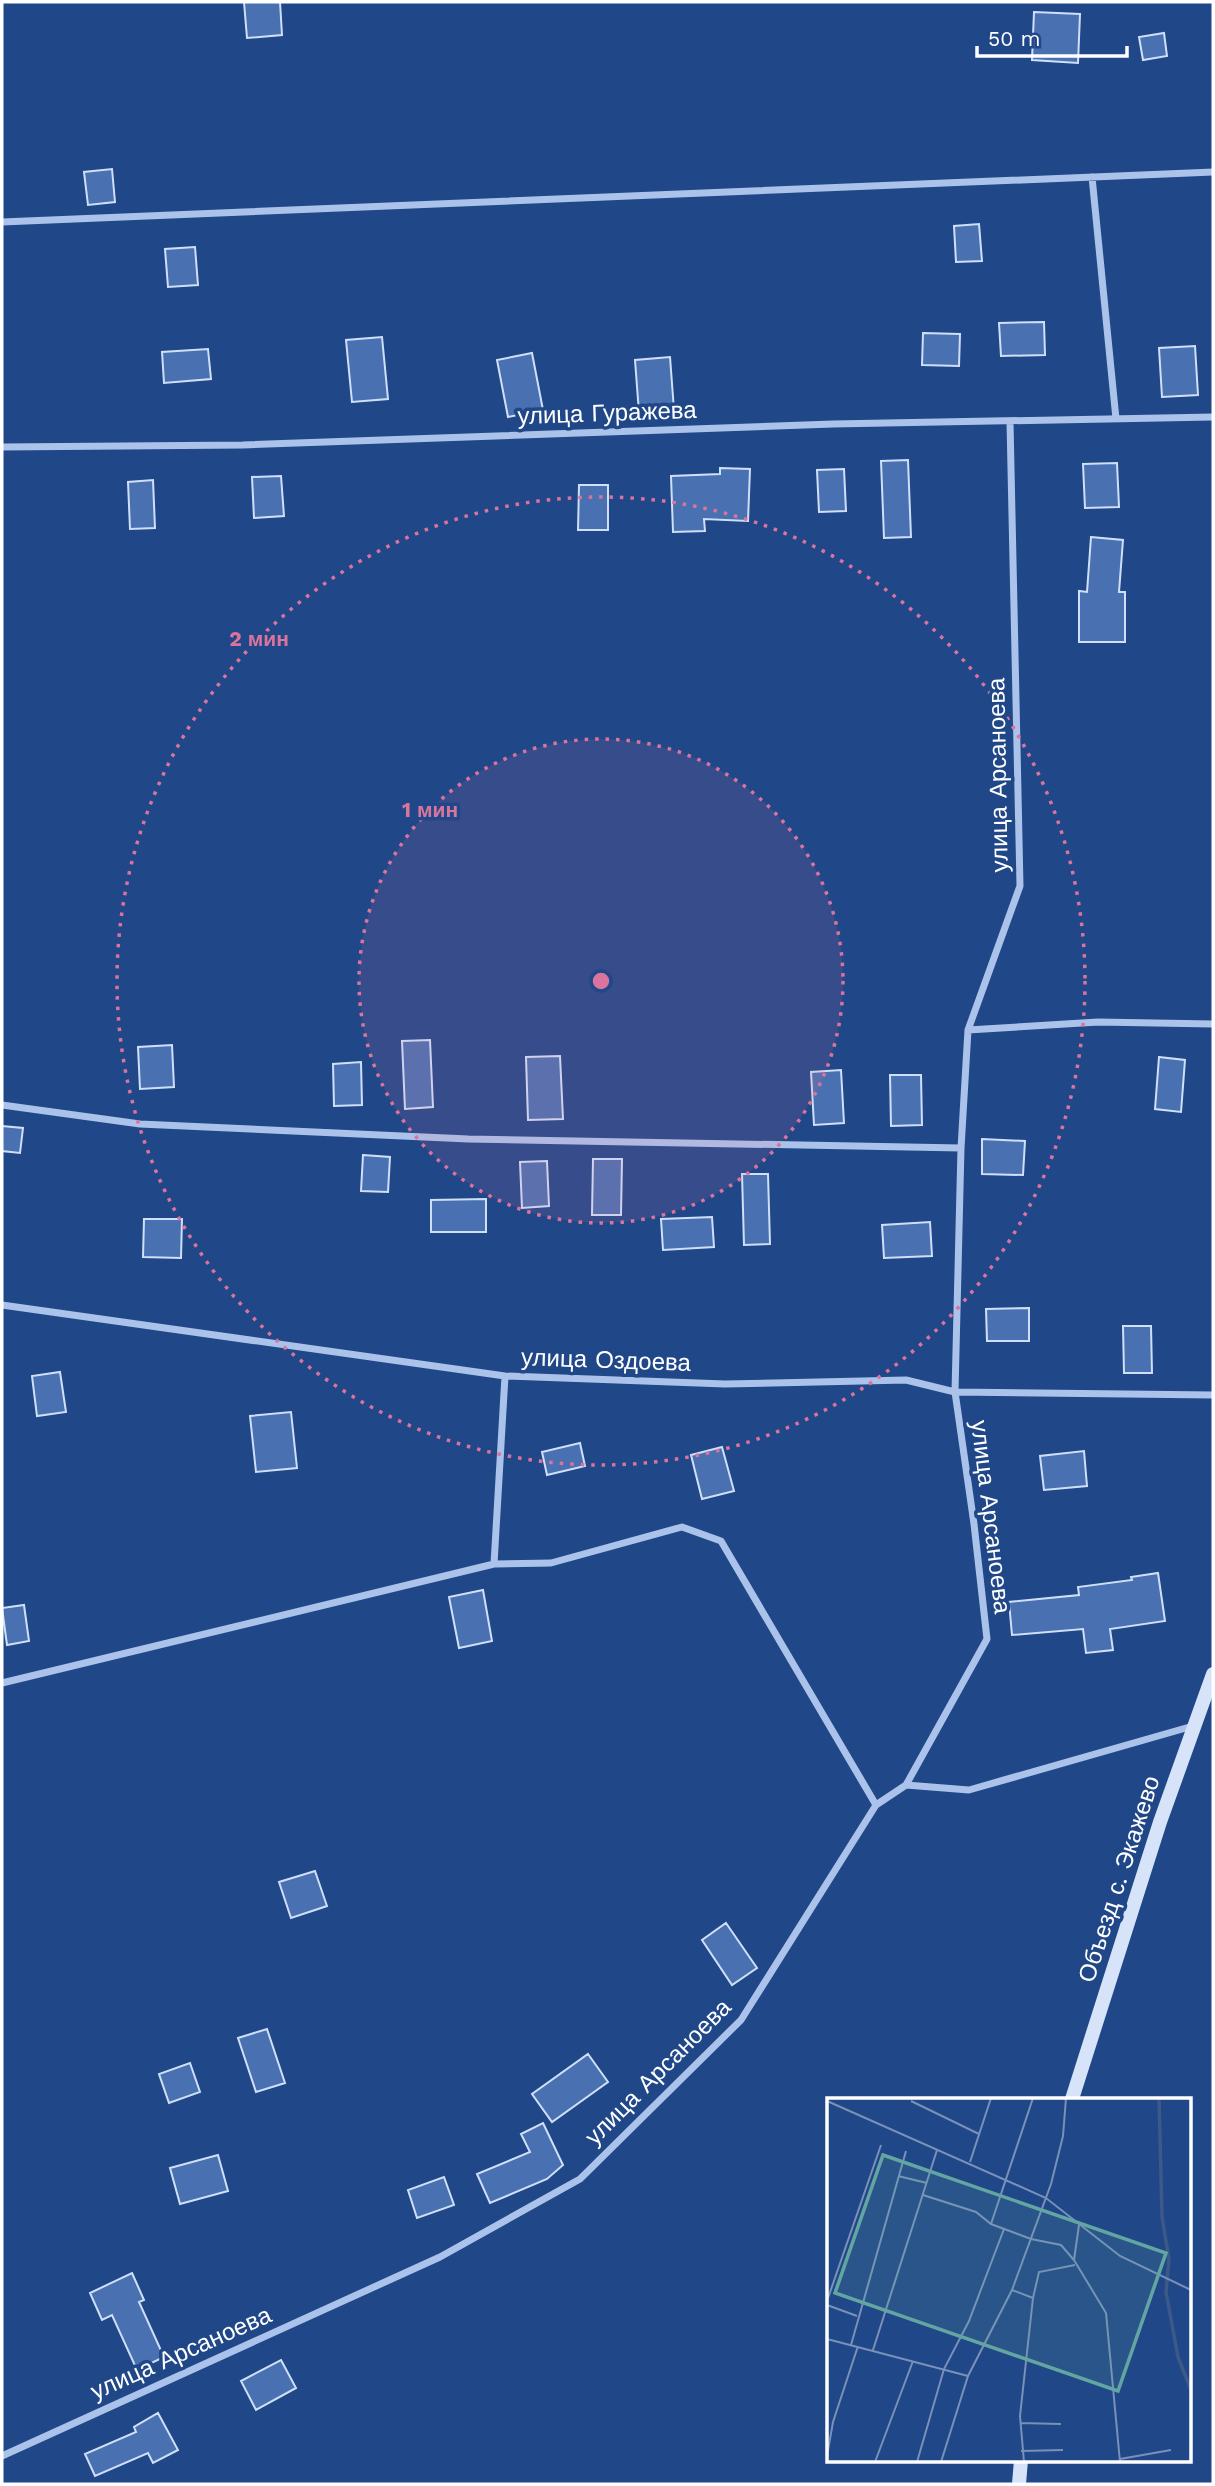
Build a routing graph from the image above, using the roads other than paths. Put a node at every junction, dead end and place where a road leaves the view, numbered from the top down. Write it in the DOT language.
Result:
graph roads {
  1 [pos="1213,172"];
  2 [pos="1092,177"];
  3 [pos="2,222"];
  4 [pos="1213,417"];
  5 [pos="1116,419"];
  6 [pos="1010,422"];
  7 [pos="2,447"];
  8 [pos="1213,1024"];
  9 [pos="968,1030"];
  10 [pos="2,1105"];
  11 [pos="961,1148"];
  12 [pos="2,1306"];
  13 [pos="505,1376"];
  14 [pos="955,1392"];
  15 [pos="1213,1395"];
  16 [pos="494,1564"];
  17 [pos="1213,1674"];
  18 [pos="2,1683"];
  19 [pos="1193,1726"];
  20 [pos="906,1785"];
  21 [pos="876,1805"];
  22 [pos="1072,2098"];
  23 [pos="2,2456"];
  24 [pos="1021,2462"];
  25 [pos="1019,2484"];
  1 -- 2 [label="street"];
  2 -- 3 [label="street"];
  2 -- 5 [label="street"];
  4 -- 5 [label="street, улица Гуражева"];
  5 -- 6 [label="street, улица Гуражева"];
  6 -- 7 [label="street, улица Гуражева"];
  6 -- 9 [label="street, улица Арсаноева"];
  8 -- 9 [label="street"];
  9 -- 11 [label="street, улица Арсаноева"];
  10 -- 11 [label="street"];
  11 -- 14 [label="street, улица Арсаноева"];
  12 -- 13 [label="street, улица Оздоева"];
  13 -- 14 [label="street, улица Оздоева"];
  13 -- 16 [label="street"];
  14 -- 15 [label="street, улица Оздоева"];
  14 -- 20 [label="street, улица Арсаноева"];
  16 -- 18 [label="street"];
  16 -- 21 [label="street"];
  17 -- 19 [label="main road, Объезд с. Экажево"];
  19 -- 20 [label="street"];
  19 -- 22 [label="main road, Объезд с. Экажево"];
  20 -- 21 [label="street, улица Арсаноева"];
  21 -- 23 [label="street, улица Арсаноева"];
  24 -- 25 [label="main road"];
}
